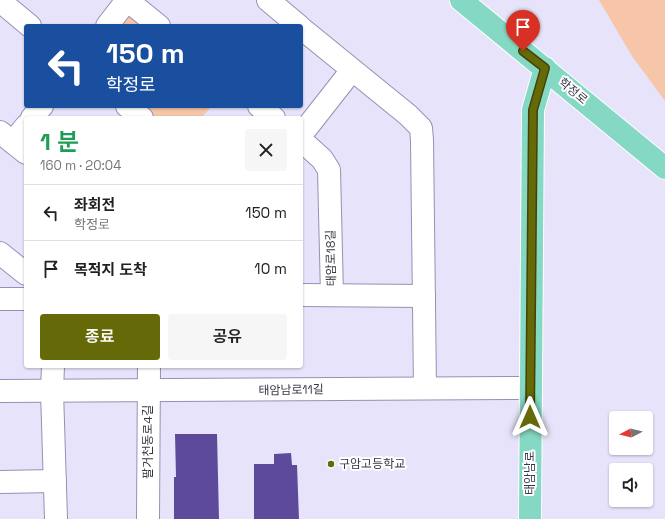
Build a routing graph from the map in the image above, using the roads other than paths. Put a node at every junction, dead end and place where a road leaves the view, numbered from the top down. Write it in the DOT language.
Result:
graph roads {
  1 [pos="127,0"];
  2 [pos="268,0"];
  3 [pos="461,0"];
  4 [pos="0,1"];
  5 [pos="28,24"];
  6 [pos="109,24"];
  7 [pos="157,24"];
  8 [pos="296,24"];
  9 [pos="303,29"];
  10 [pos="545,68"];
  11 [pos="352,70"];
  12 [pos="40,108"];
  13 [pos="130,108"];
  14 [pos="262,108"];
  15 [pos="34,116"];
  16 [pos="140,116"];
  17 [pos="272,116"];
  18 [pos="303,132"];
  19 [pos="303,142"];
  20 [pos="665,168"];
  21 [pos="0,253"];
  22 [pos="24,272"];
  23 [pos="303,295"];
  24 [pos="332,295"];
  25 [pos="424,296"];
  26 [pos="0,299"];
  27 [pos="24,299"];
  28 [pos="53,368"];
  29 [pos="149,368"];
  30 [pos="425,388"];
  31 [pos="530,388"];
  32 [pos="52,391"];
  33 [pos="148,391"];
  34 [pos="0,392"];
  35 [pos="55,481"];
  36 [pos="0,482"];
  37 [pos="56,519"];
  38 [pos="148,519"];
  39 [pos="530,519"];
  1 -- 6 [label="street"];
  1 -- 7 [label="street"];
  2 -- 8 [label="street"];
  3 -- 10 [label="main road, 학정로"];
  4 -- 5 [label="street"];
  9 -- 11 [label="street"];
  10 -- 20 [label="main road, 학정로"];
  10 -- 31 [label="main road, 태암남로"];
  11 -- 18 [label="street"];
  11 -- 25 [label="street"];
  12 -- 15 [label="street"];
  13 -- 16 [label="street"];
  14 -- 17 [label="street"];
  19 -- 24 [label="street, 태암로18길"];
  21 -- 22 [label="street"];
  23 -- 24 [label="street"];
  24 -- 25 [label="street, 태암로18길"];
  25 -- 30 [label="street"];
  26 -- 27 [label="street"];
  28 -- 32 [label="street"];
  29 -- 33 [label="street, 팔거천동로4길"];
  30 -- 31 [label="street, 태암남로11길"];
  30 -- 33 [label="street, 태암남로11길"];
  31 -- 39 [label="main road, 태암남로"];
  32 -- 33 [label="street, 태암남로11길"];
  32 -- 34 [label="street, 태암남로11길"];
  32 -- 35 [label="street"];
  33 -- 38 [label="street, 팔거천동로4길"];
  35 -- 36 [label="street"];
  35 -- 37 [label="street"];
}
